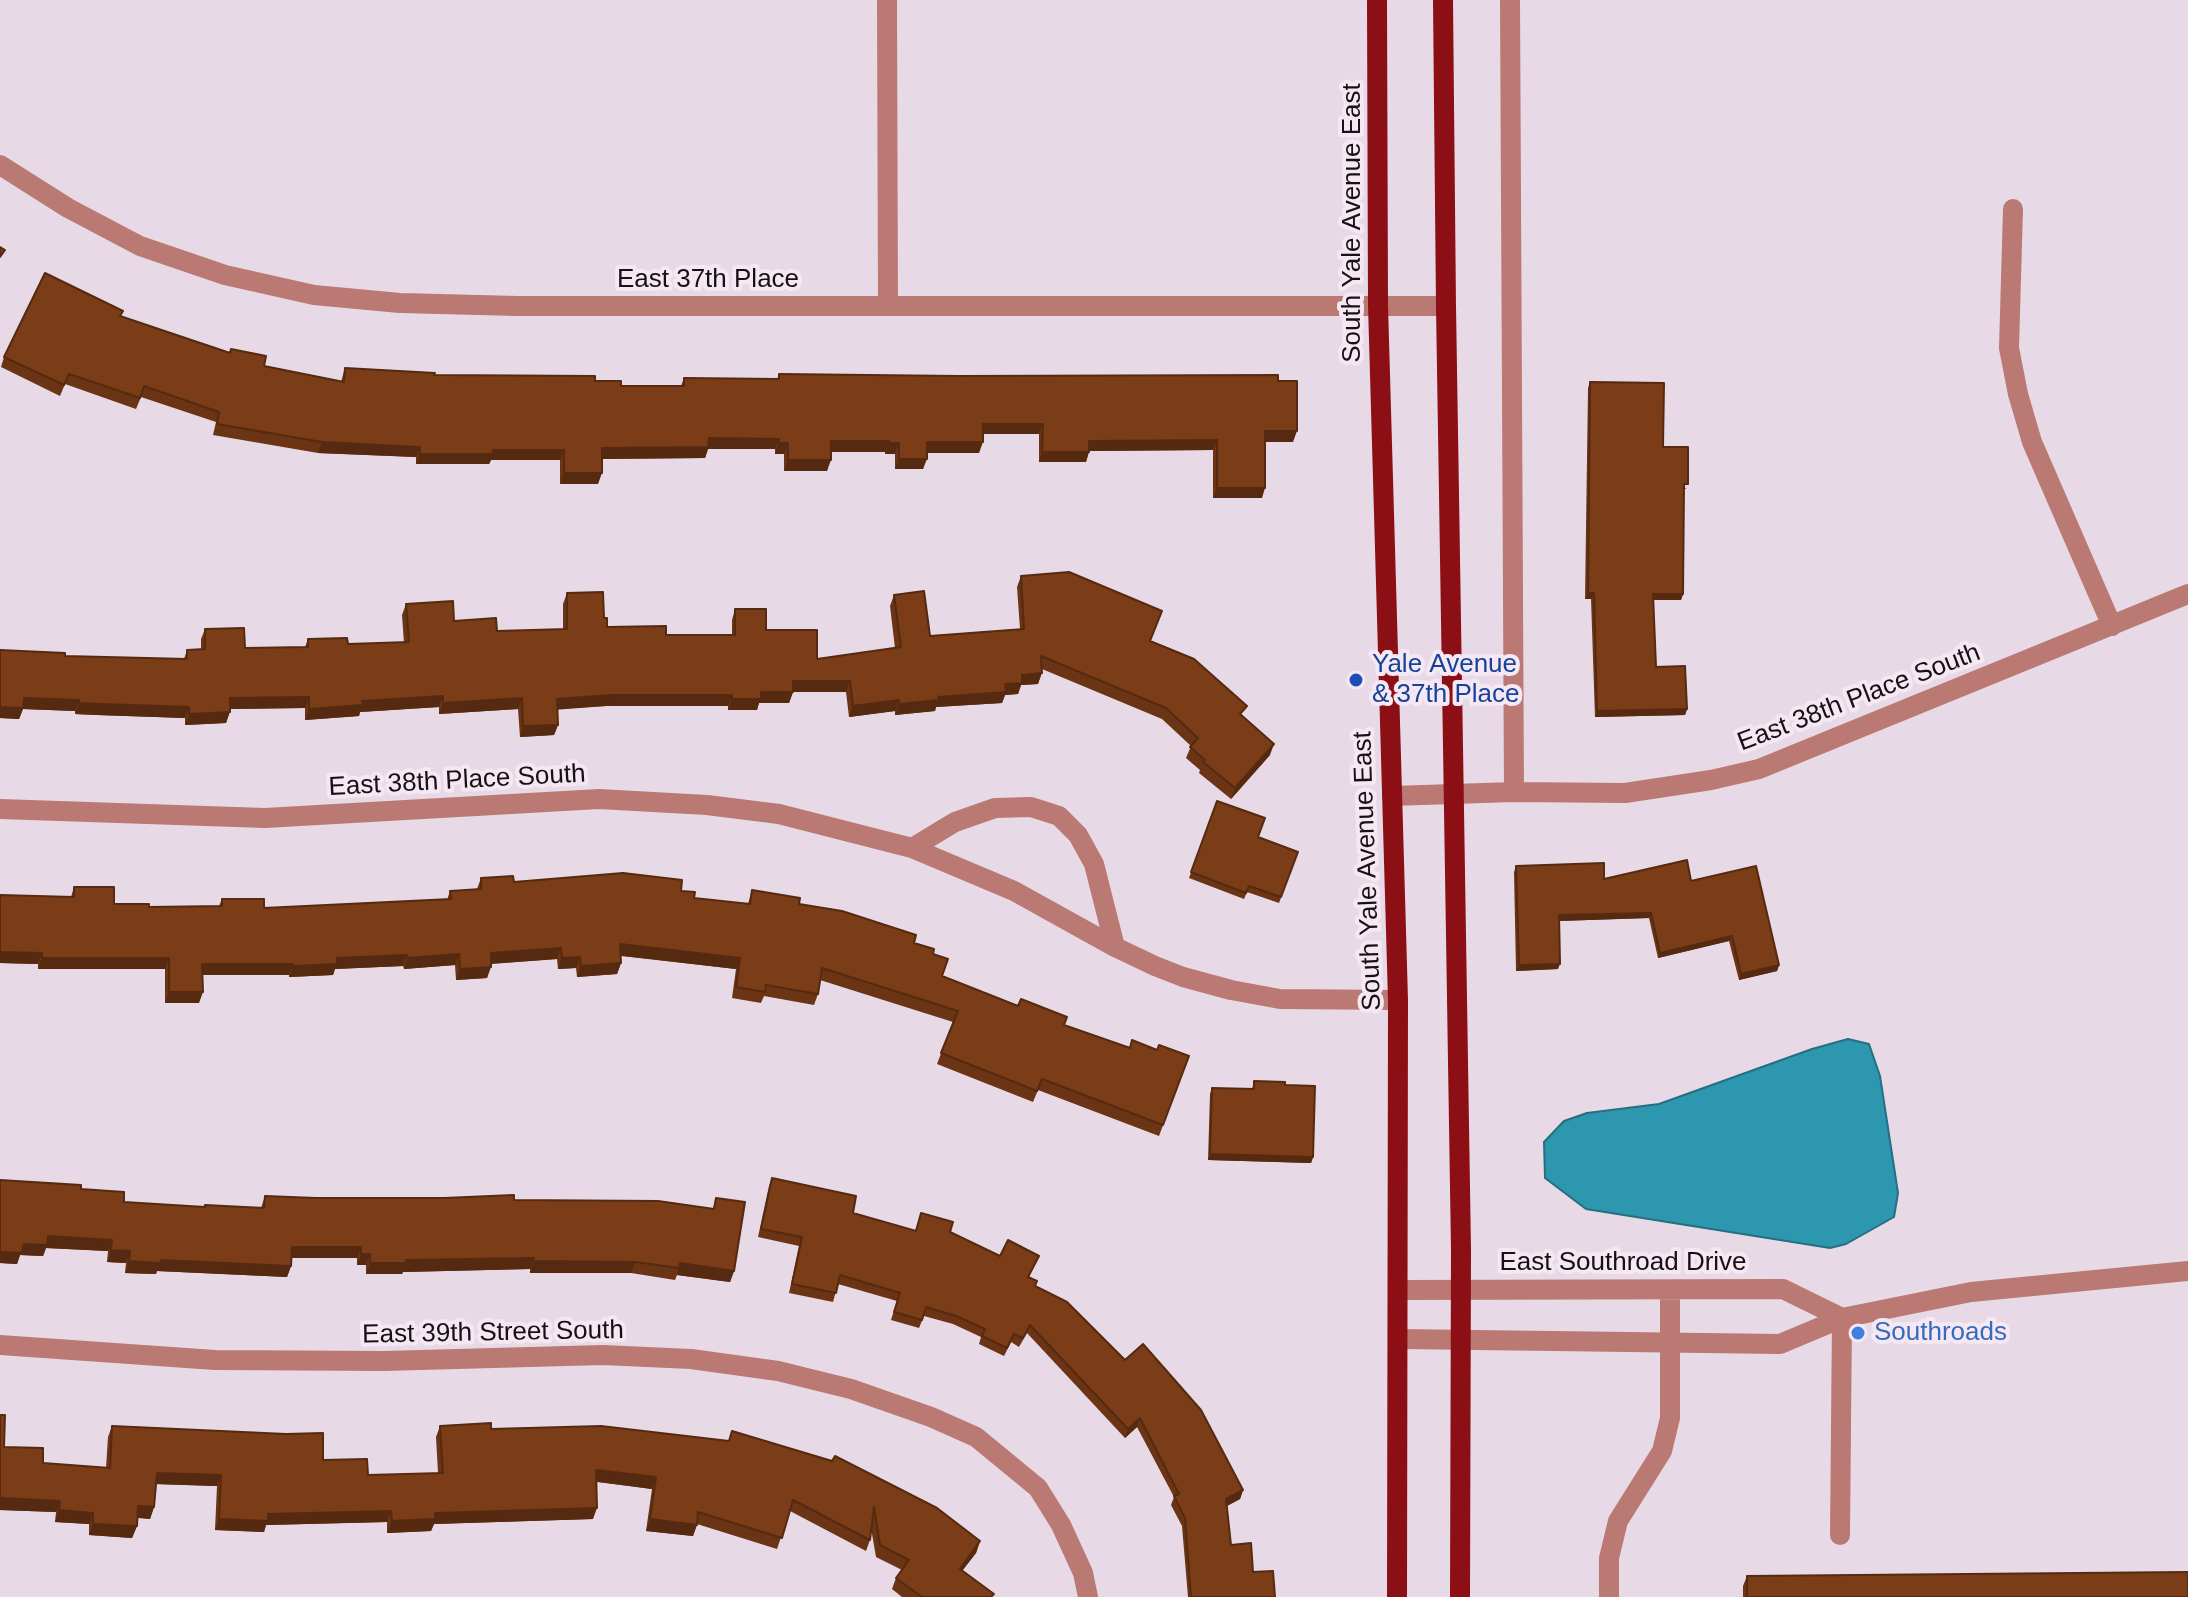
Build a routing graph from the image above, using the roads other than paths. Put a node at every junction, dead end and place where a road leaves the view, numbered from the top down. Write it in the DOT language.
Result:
graph roads {
  1 [pos="887,0"];
  2 [pos="1377,0"];
  3 [pos="1443,0"];
  4 [pos="1510,0"];
  5 [pos="0,165"];
  6 [pos="2013,209"];
  7 [pos="1378,305"];
  8 [pos="888,306"];
  9 [pos="1446,306"];
  10 [pos="2188,594"];
  11 [pos="2112,626"];
  12 [pos="1514,792"];
  13 [pos="1455,794"];
  14 [pos="1392,796"];
  15 [pos="0,809"];
  16 [pos="912,848"];
  17 [pos="1115,947"];
  18 [pos="1398,1000"];
  19 [pos="2188,1271"];
  20 [pos="1399,1290"];
  21 [pos="1461,1290"];
  22 [pos="1670,1290"];
  23 [pos="1842,1318"];
  24 [pos="1399,1339"];
  25 [pos="1461,1340"];
  26 [pos="1670,1342"];
  27 [pos="0,1345"];
  28 [pos="1840,1535"];
  29 [pos="1088,1597"];
  30 [pos="1397,1597"];
  31 [pos="1460,1597"];
  32 [pos="1609,1597"];
  1 -- 8 [label="street"];
  2 -- 7 [label="main road, South Yale Avenue East"];
  3 -- 9 [label="main road"];
  4 -- 12 [label="street"];
  5 -- 8 [label="street, East 37th Place"];
  6 -- 11 [label="street"];
  7 -- 8 [label="street, East 37th Place"];
  7 -- 9 [label="street, East 37th Place"];
  7 -- 14 [label="main road, South Yale Avenue East"];
  9 -- 13 [label="main road"];
  10 -- 11 [label="street, East 38th Place South"];
  11 -- 12 [label="street, East 38th Place South"];
  12 -- 13 [label="street, East 38th Place South"];
  13 -- 14 [label="street, East 38th Place South"];
  13 -- 21 [label="main road"];
  14 -- 18 [label="main road, South Yale Avenue East"];
  15 -- 16 [label="street, East 38th Place South"];
  16 -- 17 [label="street, East 38th Place South"];
  16 -- 17 [label="street"];
  17 -- 18 [label="street, East 38th Place South"];
  18 -- 20 [label="main road, South Yale Avenue East"];
  19 -- 23 [label="street"];
  20 -- 21 [label="street, East Southroad Drive"];
  20 -- 24 [label="main road, South Yale Avenue East"];
  21 -- 22 [label="street, East Southroad Drive"];
  21 -- 25 [label="main road"];
  22 -- 23 [label="street, East Southroad Drive"];
  22 -- 26 [label="street"];
  23 -- 26 [label="street"];
  23 -- 28 [label="street"];
  24 -- 25 [label="street"];
  24 -- 30 [label="main road, South Yale Avenue East"];
  25 -- 26 [label="street"];
  25 -- 31 [label="main road"];
  26 -- 32 [label="street"];
  27 -- 29 [label="street, East 39th Street South"];
}
